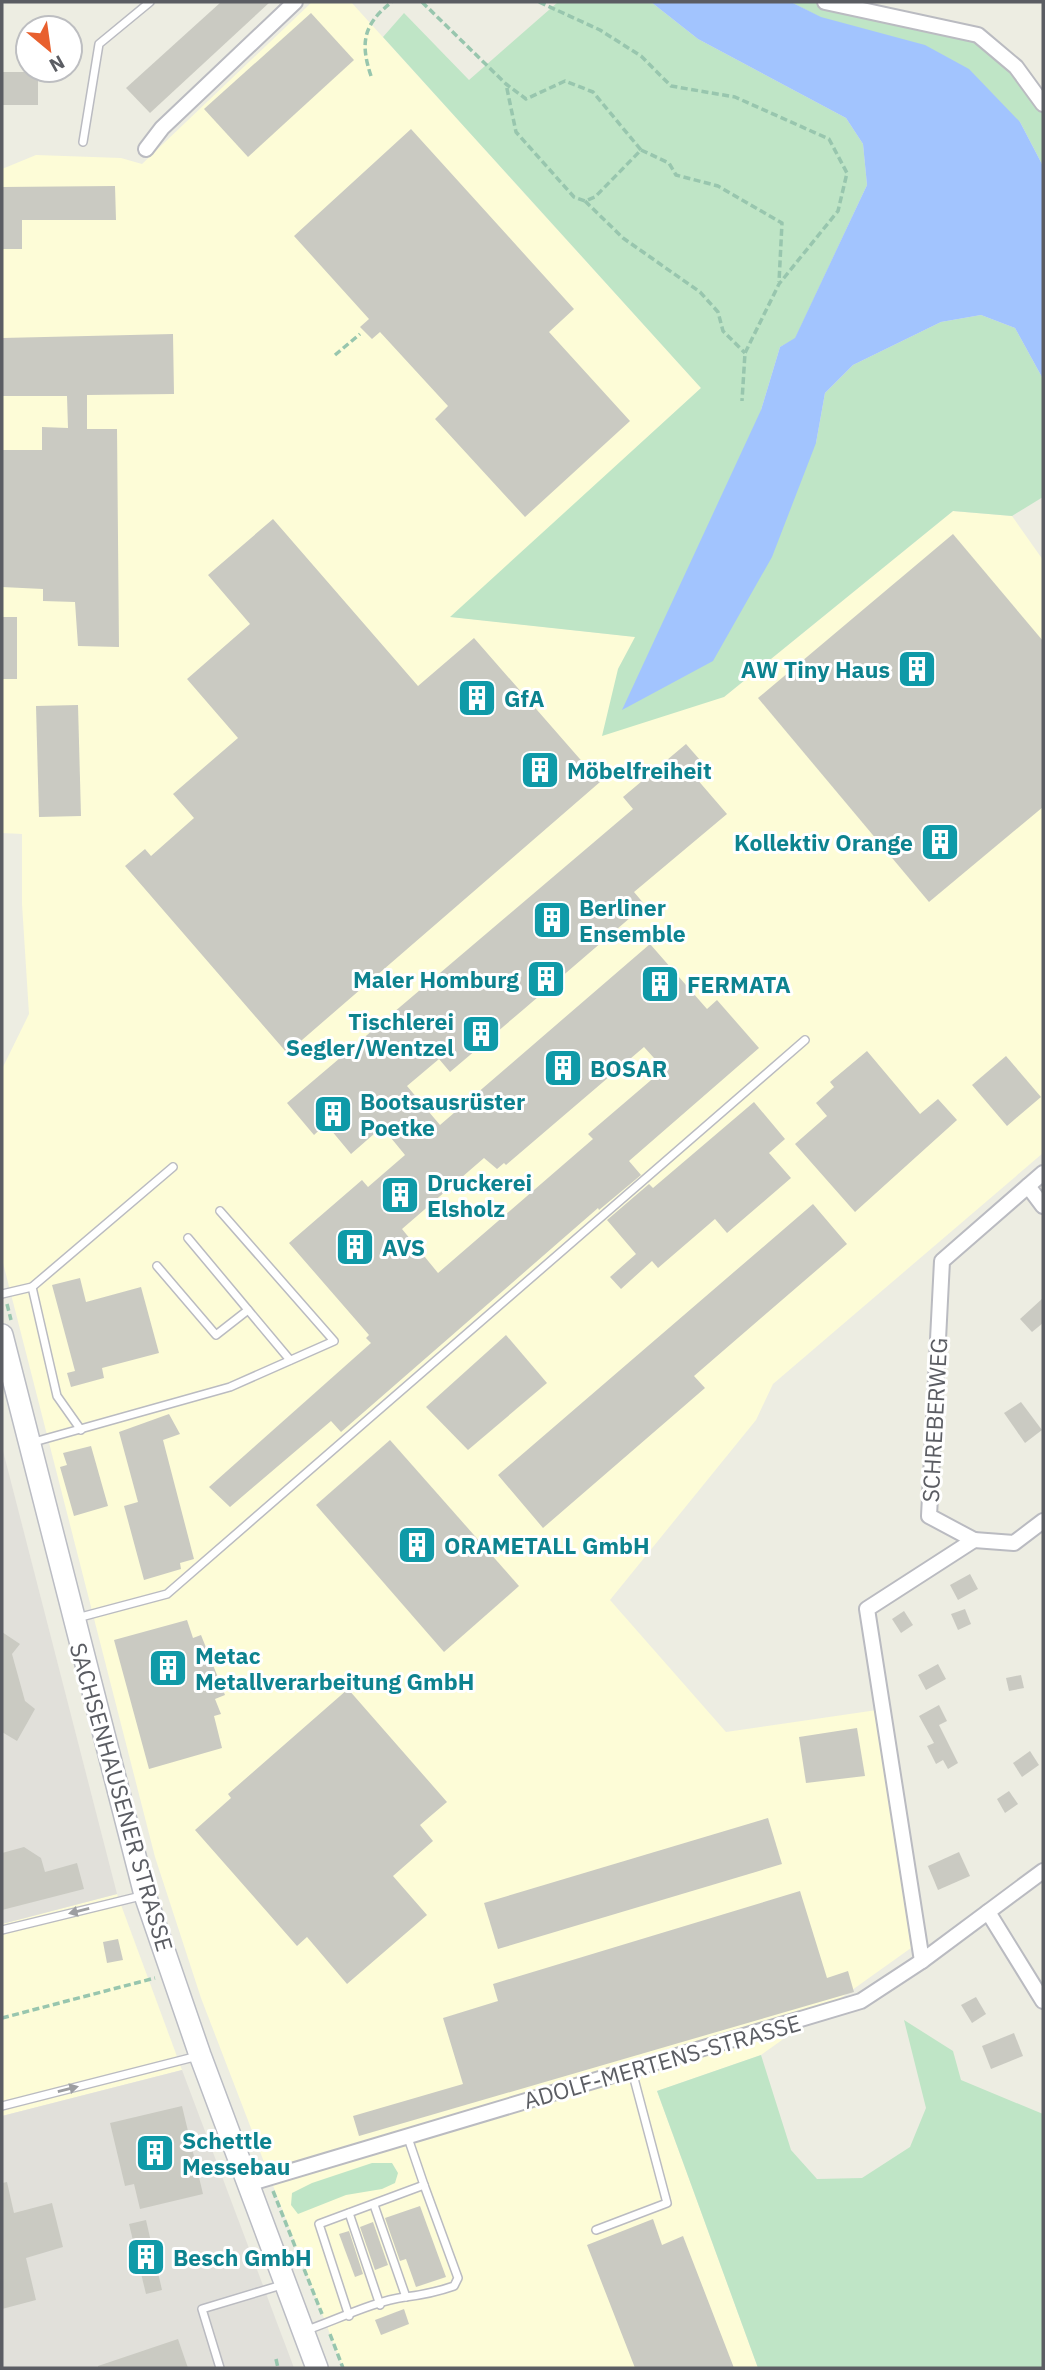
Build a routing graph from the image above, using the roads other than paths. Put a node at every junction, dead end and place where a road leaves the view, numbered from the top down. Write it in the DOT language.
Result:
graph roads {
  1 [pos="150,2"];
  2 [pos="295,2"];
  3 [pos="825,2"];
  4 [pos="1043,104"];
  5 [pos="83,142"];
  6 [pos="146,149"];
  7 [pos="805,1040"];
  8 [pos="173,1167"];
  9 [pos="1043,1172"];
  10 [pos="1028,1186"];
  11 [pos="1043,1206"];
  12 [pos="220,1211"];
  13 [pos="188,1238"];
  14 [pos="157,1266"];
  15 [pos="32,1287"];
  16 [pos="2,1294"];
  17 [pos="248,1310"];
  18 [pos="2,1335"];
  19 [pos="290,1360"];
  20 [pos="81,1430"];
  21 [pos="29,1444"];
  22 [pos="1043,1521"];
  23 [pos="974,1540"];
  24 [pos="73,1619"];
  25 [pos="1043,1871"];
  26 [pos="145,1895"];
  27 [pos="988,1912"];
  28 [pos="2,1930"];
  29 [pos="922,1961"];
  30 [pos="1043,2001"];
  31 [pos="200,2055"];
  32 [pos="632,2071"];
  33 [pos="2,2106"];
  34 [pos="407,2135"];
  35 [pos="258,2180"];
  36 [pos="424,2186"];
  37 [pos="374,2204"];
  38 [pos="349,2213"];
  39 [pos="596,2230"];
  40 [pos="286,2284"];
  41 [pos="406,2297"];
  42 [pos="380,2305"];
  43 [pos="349,2316"];
  44 [pos="303,2331"];
  45 [pos="220,2368"];
  46 [pos="317,2368"];
  1 -- 5 [label="lane"];
  2 -- 6 [label="street"];
  3 -- 4 [label="street"];
  7 -- 24 [label="lane"];
  8 -- 15 [label="lane"];
  9 -- 10 [label="street, SCHREBERWEG"];
  10 -- 11 [label="street"];
  10 -- 23 [label="street, SCHREBERWEG"];
  12 -- 19 [label="lane"];
  13 -- 17 [label="lane"];
  14 -- 17 [label="lane"];
  15 -- 16 [label="lane"];
  15 -- 20 [label="lane"];
  17 -- 19 [label="lane"];
  18 -- 21 [label="main road, SACHSENHAUSENER STRASSE"];
  19 -- 20 [label="lane"];
  20 -- 21 [label="lane"];
  21 -- 24 [label="main road, SACHSENHAUSENER STRASSE"];
  22 -- 23 [label="street"];
  23 -- 29 [label="street"];
  24 -- 26 [label="main road, SACHSENHAUSENER STRASSE"];
  25 -- 27 [label="street, ADOLF-MERTENS-STRASSE"];
  26 -- 28 [label="lane, one-way"];
  26 -- 31 [label="main road, SACHSENHAUSENER STRASSE"];
  27 -- 29 [label="street, ADOLF-MERTENS-STRASSE"];
  27 -- 30 [label="street"];
  29 -- 32 [label="street, ADOLF-MERTENS-STRASSE"];
  33 -- 31 [label="lane, one-way"];
  31 -- 35 [label="main road, SACHSENHAUSENER STRASSE"];
  32 -- 34 [label="street, ADOLF-MERTENS-STRASSE"];
  32 -- 39 [label="lane"];
  34 -- 35 [label="street, ADOLF-MERTENS-STRASSE"];
  34 -- 36 [label="lane"];
  35 -- 40 [label="main road, SACHSENHAUSENER STRASSE"];
  36 -- 37 [label="lane"];
  36 -- 41 [label="lane"];
  37 -- 38 [label="lane"];
  37 -- 41 [label="lane"];
  38 -- 42 [label="lane"];
  38 -- 43 [label="lane"];
  40 -- 44 [label="main road, SACHSENHAUSENER STRASSE"];
  40 -- 45 [label="lane"];
  41 -- 42 [label="lane"];
  42 -- 43 [label="lane"];
  43 -- 44 [label="lane"];
  44 -- 46 [label="main road, SACHSENHAUSENER STRASSE"];
}
